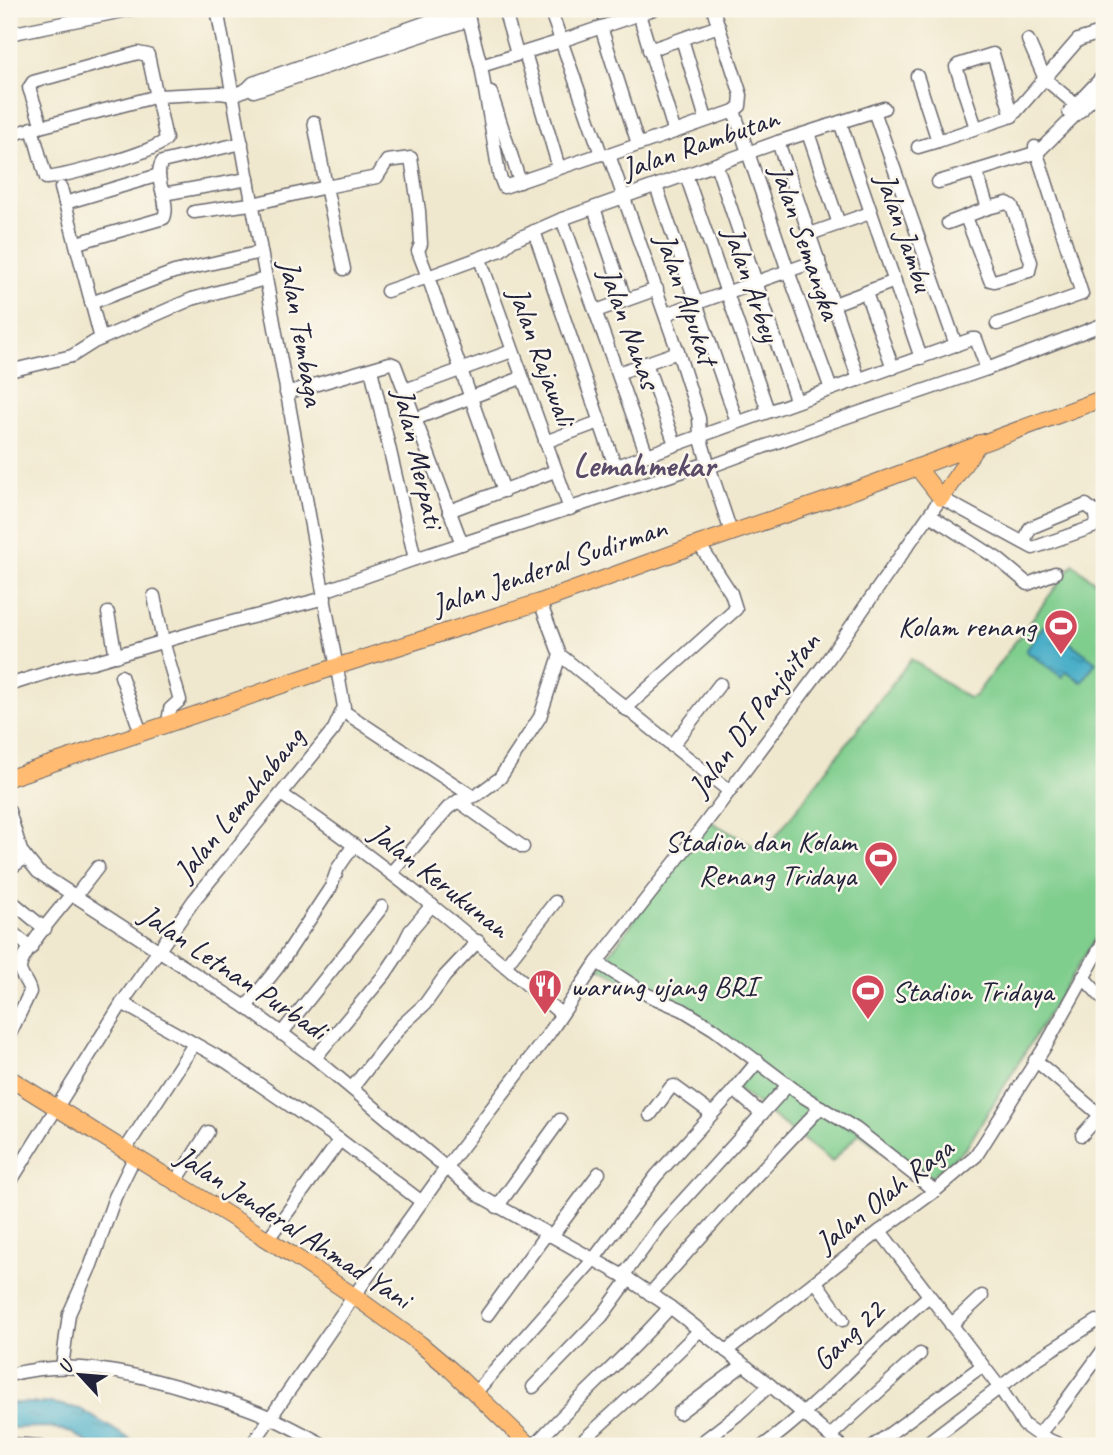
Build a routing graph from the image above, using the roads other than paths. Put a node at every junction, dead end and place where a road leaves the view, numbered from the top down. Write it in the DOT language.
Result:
graph roads {
  1 [pos="133,9"];
  2 [pos="217,9"];
  3 [pos="504,9"];
  4 [pos="550,9"];
  5 [pos="713,9"];
  6 [pos="645,11"];
  7 [pos="466,12"];
  8 [pos="719,26"];
  9 [pos="601,27"];
  10 [pos="1104,32"];
  11 [pos="9,34"];
  12 [pos="682,39"];
  13 [pos="1028,40"];
  14 [pos="561,41"];
  15 [pos="649,50"];
  16 [pos="521,53"];
  17 [pos="481,66"];
  18 [pos="1104,75"];
  19 [pos="917,76"];
  20 [pos="1045,79"];
  21 [pos="1104,87"];
  22 [pos="485,88"];
  23 [pos="241,92"];
  24 [pos="158,96"];
  25 [pos="737,108"];
  26 [pos="1080,108"];
  27 [pos="1012,116"];
  28 [pos="706,119"];
  29 [pos="314,122"];
  30 [pos="840,122"];
  31 [pos="37,127"];
  32 [pos="976,128"];
  33 [pos="674,130"];
  34 [pos="808,133"];
  35 [pos="9,135"];
  36 [pos="938,141"];
  37 [pos="778,142"];
  38 [pos="242,143"];
  39 [pos="638,144"];
  40 [pos="918,147"];
  41 [pos="1034,150"];
  42 [pos="747,153"];
  43 [pos="605,154"];
  44 [pos="716,164"];
  45 [pos="559,168"];
  46 [pos="976,171"];
  47 [pos="159,175"];
  48 [pos="686,175"];
  49 [pos="248,179"];
  50 [pos="520,182"];
  51 [pos="937,182"];
  52 [pos="656,186"];
  53 [pos="326,187"];
  54 [pos="61,188"];
  55 [pos="163,194"];
  56 [pos="624,197"];
  57 [pos="259,202"];
  58 [pos="65,203"];
  59 [pos="594,208"];
  60 [pos="989,208"];
  61 [pos="194,212"];
  62 [pos="870,213"];
  63 [pos="966,217"];
  64 [pos="562,219"];
  65 [pos="948,223"];
  66 [pos="838,224"];
  67 [pos="534,230"];
  68 [pos="810,234"];
  69 [pos="76,243"];
  70 [pos="261,252"];
  71 [pos="480,259"];
  72 [pos="819,260"];
  73 [pos="344,269"];
  74 [pos="788,271"];
  75 [pos="428,278"];
  76 [pos="265,279"];
  77 [pos="757,280"];
  78 [pos="895,281"];
  79 [pos="657,289"];
  80 [pos="387,291"];
  81 [pos="727,293"];
  82 [pos="866,293"];
  83 [pos="625,299"];
  84 [pos="91,303"];
  85 [pos="696,303"];
  86 [pos="834,304"];
  87 [pos="596,311"];
  88 [pos="666,314"];
  89 [pos="997,324"];
  90 [pos="1104,324"];
  91 [pos="101,339"];
  92 [pos="956,345"];
  93 [pos="512,351"];
  94 [pos="678,352"];
  95 [pos="921,358"];
  96 [pos="646,363"];
  97 [pos="894,368"];
  98 [pos="371,369"];
  99 [pos="987,369"];
  100 [pos="9,371"];
  101 [pos="460,371"];
  102 [pos="618,373"];
  103 [pos="522,378"];
  104 [pos="859,380"];
  105 [pos="831,389"];
  106 [pos="405,390"];
  107 [pos="286,393"];
  108 [pos="1104,398"];
  109 [pos="470,399"];
  110 [pos="796,400"];
  111 [pos="768,411"];
  112 [pos="415,419"];
  113 [pos="598,422"];
  114 [pos="737,422"];
  115 [pos="700,436"];
  116 [pos="545,442"];
  117 [pos="675,443"];
  118 [pos="979,443"];
  119 [pos="646,455"];
  120 [pos="708,465"];
  121 [pos="916,467"];
  122 [pos="555,471"];
  123 [pos="503,491"];
  124 [pos="942,498"];
  125 [pos="570,509"];
  126 [pos="449,511"];
  127 [pos="931,516"];
  128 [pos="731,532"];
  129 [pos="1024,542"];
  130 [pos="462,544"];
  131 [pos="699,544"];
  132 [pos="415,559"];
  133 [pos="1055,573"];
  134 [pos="324,595"];
  135 [pos="154,596"];
  136 [pos="540,602"];
  137 [pos="108,614"];
  138 [pos="163,641"];
  139 [pos="560,655"];
  140 [pos="116,656"];
  141 [pos="335,667"];
  142 [pos="121,676"];
  143 [pos="720,684"];
  144 [pos="9,685"];
  145 [pos="625,709"];
  146 [pos="343,711"];
  147 [pos="168,723"];
  148 [pos="141,733"];
  149 [pos="672,746"];
  150 [pos="9,778"];
  151 [pos="729,790"];
  152 [pos="281,794"];
  153 [pos="472,796"];
  154 [pos="458,801"];
  155 [pos="9,811"];
  156 [pos="354,845"];
  157 [pos="523,847"];
  158 [pos="23,855"];
  159 [pos="9,858"];
  160 [pos="98,867"];
  161 [pos="9,869"];
  162 [pos="391,873"];
  163 [pos="73,896"];
  164 [pos="9,899"];
  165 [pos="555,902"];
  166 [pos="432,905"];
  167 [pos="382,907"];
  168 [pos="45,929"];
  169 [pos="9,930"];
  170 [pos="478,941"];
  171 [pos="1104,941"];
  172 [pos="31,948"];
  173 [pos="158,949"];
  174 [pos="597,962"];
  175 [pos="505,966"];
  176 [pos="1083,977"];
  177 [pos="1104,1000"];
  178 [pos="122,1003"];
  179 [pos="246,1007"];
  180 [pos="561,1014"];
  181 [pos="281,1034"];
  182 [pos="9,1036"];
  183 [pos="194,1044"];
  184 [pos="315,1058"];
  185 [pos="1035,1060"];
  186 [pos="758,1061"];
  187 [pos="9,1078"];
  188 [pos="788,1085"];
  189 [pos="352,1088"];
  190 [pos="734,1090"];
  191 [pos="821,1107"];
  192 [pos="56,1108"];
  193 [pos="712,1113"];
  194 [pos="1102,1113"];
  195 [pos="762,1114"];
  196 [pos="650,1115"];
  197 [pos="560,1120"];
  198 [pos="208,1132"];
  199 [pos="1082,1135"];
  200 [pos="341,1140"];
  201 [pos="130,1153"];
  202 [pos="446,1168"];
  203 [pos="599,1173"];
  204 [pos="176,1181"];
  205 [pos="9,1184"];
  206 [pos="935,1191"];
  207 [pos="422,1202"];
  208 [pos="497,1207"];
  209 [pos="880,1231"];
  210 [pos="550,1235"];
  211 [pos="268,1239"];
  212 [pos="593,1259"];
  213 [pos="626,1278"];
  214 [pos="816,1282"];
  215 [pos="650,1294"];
  216 [pos="354,1296"];
  217 [pos="929,1296"];
  218 [pos="982,1296"];
  219 [pos="670,1307"];
  220 [pos="487,1315"];
  221 [pos="843,1320"];
  222 [pos="1097,1321"];
  223 [pos="951,1325"];
  224 [pos="700,1330"];
  225 [pos="1104,1349"];
  226 [pos="726,1351"];
  227 [pos="920,1354"];
  228 [pos="743,1365"];
  229 [pos="982,1366"];
  230 [pos="62,1367"];
  231 [pos="9,1375"];
  232 [pos="770,1385"];
  233 [pos="533,1387"];
  234 [pos="1000,1388"];
  235 [pos="475,1393"];
  236 [pos="679,1413"];
  237 [pos="804,1413"];
  238 [pos="270,1417"];
  239 [pos="1038,1435"];
  240 [pos="833,1442"];
  241 [pos="9,1444"];
  242 [pos="41,1446"];
  243 [pos="251,1446"];
  244 [pos="326,1446"];
  245 [pos="532,1446"];
  246 [pos="577,1446"];
  247 [pos="697,1446"];
  248 [pos="763,1446"];
  249 [pos="873,1446"];
  250 [pos="923,1446"];
  251 [pos="1063,1446"];
  1 -- 11 [label="street"];
  2 -- 23 [label="street, Jalan Tembaga"];
  3 -- 16 [label="street"];
  4 -- 14 [label="street, Jalan Alpukat"];
  5 -- 8 [label="street, Jalan Semangka"];
  6 -- 9 [label="street"];
  6 -- 15 [label="street"];
  7 -- 17 [label="street"];
  7 -- 23 [label="street"];
  8 -- 12 [label="street"];
  8 -- 25 [label="street, Jalan Semangka"];
  9 -- 14 [label="street"];
  9 -- 39 [label="street"];
  10 -- 20 [label="street"];
  12 -- 15 [label="street"];
  12 -- 28 [label="street"];
  13 -- 20 [label="street"];
  14 -- 16 [label="street"];
  14 -- 43 [label="street, Jalan Alpukat"];
  15 -- 33 [label="street"];
  16 -- 17 [label="street"];
  16 -- 45 [label="street"];
  17 -- 22 [label="street"];
  18 -- 26 [label="street"];
  19 -- 36 [label="street"];
  20 -- 26 [label="street"];
  20 -- 27 [label="street"];
  21 -- 26 [label="street"];
  22 -- 50 [label="street"];
  22 -- 50 [label="street"];
  23 -- 24 [label="street"];
  23 -- 38 [label="street, Jalan Tembaga"];
  24 -- 31 [label="street"];
  24 -- 31 [label="street"];
  24 -- 31 [label="street"];
  25 -- 28 [label="street"];
  25 -- 42 [label="street, Jalan Semangka"];
  26 -- 41 [label="street"];
  27 -- 32 [label="street"];
  27 -- 32 [label="street"];
  28 -- 33 [label="street"];
  29 -- 53 [label="street"];
  30 -- 34 [label="street, Jalan Rambutan"];
  30 -- 62 [label="street, Jalan Jambu"];
  30 -- 92 [label="street, Jalan Rambutan"];
  31 -- 35 [label="street"];
  32 -- 36 [label="street"];
  33 -- 39 [label="street"];
  34 -- 37 [label="street, Jalan Rambutan"];
  34 -- 66 [label="street"];
  36 -- 40 [label="street"];
  37 -- 42 [label="street, Jalan Rambutan"];
  37 -- 68 [label="street"];
  38 -- 47 [label="street"];
  38 -- 49 [label="street, Jalan Tembaga"];
  39 -- 43 [label="street"];
  41 -- 46 [label="street"];
  41 -- 89 [label="street"];
  42 -- 44 [label="street, Jalan Rambutan"];
  42 -- 74 [label="street, Jalan Semangka"];
  43 -- 45 [label="street"];
  43 -- 56 [label="street, Jalan Alpukat"];
  44 -- 48 [label="street, Jalan Rambutan"];
  44 -- 77 [label="street"];
  45 -- 50 [label="street"];
  46 -- 51 [label="street"];
  46 -- 60 [label="street"];
  47 -- 55 [label="street"];
  47 -- 58 [label="street"];
  48 -- 52 [label="street, Jalan Rambutan"];
  48 -- 81 [label="street, Jalan Arbey"];
  49 -- 55 [label="street"];
  49 -- 57 [label="street, Jalan Tembaga"];
  52 -- 56 [label="street, Jalan Rambutan"];
  52 -- 85 [label="street"];
  53 -- 57 [label="street"];
  53 -- 73 [label="street"];
  53 -- 75 [label="street"];
  54 -- 58 [label="street"];
  55 -- 69 [label="street"];
  56 -- 59 [label="street, Jalan Rambutan"];
  56 -- 79 [label="street, Jalan Alpukat"];
  57 -- 61 [label="street"];
  57 -- 70 [label="street, Jalan Tembaga"];
  58 -- 69 [label="street"];
  59 -- 64 [label="street, Jalan Rambutan"];
  59 -- 83 [label="street"];
  60 -- 63 [label="street"];
  60 -- 63 [label="street"];
  62 -- 66 [label="street"];
  62 -- 78 [label="street, Jalan Jambu"];
  63 -- 65 [label="street"];
  64 -- 67 [label="street, Jalan Rambutan"];
  64 -- 87 [label="street, Jalan Nanas"];
  66 -- 68 [label="street"];
  67 -- 71 [label="street, Jalan Rambutan"];
  67 -- 113 [label="street"];
  68 -- 72 [label="street"];
  69 -- 84 [label="street"];
  70 -- 76 [label="street, Jalan Tembaga"];
  70 -- 84 [label="street"];
  71 -- 75 [label="street, Jalan Rambutan"];
  71 -- 93 [label="street, Jalan Rajawali"];
  72 -- 74 [label="street"];
  72 -- 86 [label="street"];
  74 -- 77 [label="street"];
  74 -- 105 [label="street, Jalan Semangka"];
  75 -- 80 [label="street, Jalan Rambutan"];
  75 -- 101 [label="street"];
  76 -- 91 [label="street"];
  76 -- 107 [label="street, Jalan Tembaga"];
  77 -- 81 [label="street"];
  77 -- 110 [label="street"];
  78 -- 82 [label="street"];
  78 -- 95 [label="street, Jalan Jambu"];
  79 -- 83 [label="street"];
  79 -- 88 [label="street, Jalan Alpukat"];
  81 -- 85 [label="street"];
  81 -- 111 [label="street, Jalan Arbey"];
  82 -- 86 [label="street"];
  82 -- 97 [label="street"];
  83 -- 87 [label="street"];
  84 -- 91 [label="street"];
  85 -- 88 [label="street"];
  85 -- 114 [label="street"];
  86 -- 104 [label="street"];
  87 -- 102 [label="street, Jalan Nanas"];
  88 -- 94 [label="street, Jalan Alpukat"];
  90 -- 99 [label="street"];
  91 -- 100 [label="street"];
  92 -- 95 [label="street"];
  92 -- 99 [label="street"];
  93 -- 101 [label="street"];
  93 -- 103 [label="street, Jalan Rajawali"];
  94 -- 96 [label="street"];
  94 -- 115 [label="street, Jalan Alpukat"];
  95 -- 97 [label="street"];
  96 -- 102 [label="street"];
  96 -- 117 [label="street"];
  97 -- 104 [label="street"];
  98 -- 106 [label="street"];
  98 -- 107 [label="street"];
  98 -- 132 [label="street, Jalan Merpati"];
  99 -- 120 [label="street"];
  101 -- 106 [label="street"];
  101 -- 109 [label="street"];
  102 -- 119 [label="street, Jalan Nanas"];
  103 -- 109 [label="street"];
  103 -- 116 [label="street, Jalan Rajawali"];
  104 -- 105 [label="street"];
  105 -- 110 [label="street"];
  106 -- 112 [label="street"];
  107 -- 134 [label="street, Jalan Tembaga"];
  108 -- 118 [label="main road, Jalan Jenderal Sudirman"];
  109 -- 112 [label="street"];
  109 -- 123 [label="street"];
  110 -- 111 [label="street"];
  111 -- 114 [label="street"];
  112 -- 126 [label="street"];
  113 -- 116 [label="street"];
  113 -- 119 [label="street"];
  114 -- 115 [label="street"];
  115 -- 117 [label="street"];
  115 -- 120 [label="street, Jalan Alpukat"];
  116 -- 122 [label="street, Jalan Rajawali"];
  117 -- 119 [label="street"];
  118 -- 121 [label="main road, Jalan Jenderal Sudirman"];
  118 -- 124 [label="main road"];
  120 -- 125 [label="street"];
  120 -- 128 [label="street, Jalan Alpukat"];
  121 -- 124 [label="main road"];
  121 -- 128 [label="main road, Jalan Jenderal Sudirman"];
  122 -- 123 [label="street"];
  122 -- 125 [label="street, Jalan Rajawali"];
  123 -- 126 [label="street"];
  124 -- 127 [label="street, Jalan DI Panjaitan"];
  124 -- 129 [label="street"];
  125 -- 130 [label="street"];
  126 -- 130 [label="street"];
  127 -- 133 [label="street"];
  127 -- 151 [label="street, Jalan DI Panjaitan"];
  128 -- 131 [label="main road, Jalan Jenderal Sudirman"];
  129 -- 129 [label="street"];
  130 -- 132 [label="street"];
  131 -- 136 [label="main road, Jalan Jenderal Sudirman"];
  131 -- 145 [label="street"];
  132 -- 134 [label="street"];
  134 -- 138 [label="street"];
  134 -- 141 [label="street, Jalan Tembaga"];
  135 -- 138 [label="street"];
  136 -- 139 [label="street"];
  136 -- 141 [label="main road, Jalan Jenderal Sudirman"];
  137 -- 140 [label="street"];
  138 -- 140 [label="street"];
  138 -- 147 [label="street"];
  139 -- 145 [label="street"];
  139 -- 153 [label="street"];
  140 -- 144 [label="street"];
  141 -- 146 [label="street, Jalan Lemahabang"];
  141 -- 147 [label="main road, Jalan Jenderal Sudirman"];
  142 -- 148 [label="street"];
  143 -- 149 [label="street"];
  145 -- 149 [label="street"];
  146 -- 152 [label="street, Jalan Lemahabang"];
  146 -- 153 [label="street"];
  147 -- 148 [label="main road, Jalan Jenderal Sudirman"];
  148 -- 150 [label="main road, Jalan Jenderal Sudirman"];
  149 -- 151 [label="street"];
  151 -- 174 [label="street, Jalan DI Panjaitan"];
  152 -- 156 [label="street, Jalan Kerukunan"];
  152 -- 173 [label="street, Jalan Lemahabang"];
  153 -- 154 [label="street"];
  154 -- 157 [label="street"];
  154 -- 162 [label="street"];
  155 -- 158 [label="street"];
  156 -- 162 [label="street, Jalan Kerukunan"];
  156 -- 179 [label="street"];
  158 -- 159 [label="street"];
  158 -- 161 [label="street"];
  158 -- 163 [label="street, Jalan Letnan Purbadi"];
  160 -- 163 [label="street"];
  162 -- 166 [label="street, Jalan Kerukunan"];
  163 -- 168 [label="street"];
  163 -- 173 [label="street, Jalan Letnan Purbadi"];
  164 -- 168 [label="street"];
  165 -- 175 [label="street"];
  166 -- 170 [label="street, Jalan Kerukunan"];
  166 -- 184 [label="street"];
  167 -- 181 [label="street"];
  168 -- 172 [label="street"];
  169 -- 172 [label="street"];
  170 -- 175 [label="street, Jalan Kerukunan"];
  170 -- 189 [label="street"];
  171 -- 176 [label="street, Jalan Olah Raga"];
  172 -- 182 [label="street"];
  173 -- 178 [label="street, Jalan Lemahabang"];
  173 -- 179 [label="street, Jalan Letnan Purbadi"];
  174 -- 180 [label="street, Jalan DI Panjaitan"];
  174 -- 186 [label="street"];
  175 -- 180 [label="street, Jalan Kerukunan"];
  176 -- 177 [label="street"];
  176 -- 185 [label="street, Jalan Olah Raga"];
  178 -- 183 [label="street"];
  178 -- 192 [label="street, Jalan Lemahabang"];
  179 -- 181 [label="street, Jalan Letnan Purbadi"];
  180 -- 202 [label="street, Jalan DI Panjaitan"];
  181 -- 184 [label="street, Jalan Letnan Purbadi"];
  183 -- 200 [label="street"];
  183 -- 201 [label="street"];
  184 -- 189 [label="street, Jalan Letnan Purbadi"];
  185 -- 194 [label="street"];
  185 -- 206 [label="street, Jalan Olah Raga"];
  186 -- 188 [label="street"];
  186 -- 190 [label="street"];
  187 -- 192 [label="main road, Jalan Jenderal Ahmad Yani"];
  188 -- 191 [label="street"];
  188 -- 195 [label="street"];
  189 -- 202 [label="street, Jalan Letnan Purbadi"];
  190 -- 193 [label="street"];
  190 -- 195 [label="street"];
  191 -- 206 [label="street"];
  191 -- 215 [label="street"];
  192 -- 201 [label="main road, Jalan Jenderal Ahmad Yani"];
  192 -- 205 [label="street, Jalan Lemahabang"];
  193 -- 196 [label="street"];
  193 -- 212 [label="street"];
  194 -- 199 [label="street"];
  195 -- 213 [label="street"];
  197 -- 208 [label="street"];
  198 -- 204 [label="street"];
  200 -- 207 [label="street"];
  200 -- 211 [label="street"];
  201 -- 204 [label="main road, Jalan Jenderal Ahmad Yani"];
  201 -- 230 [label="street"];
  202 -- 207 [label="street, Jalan DI Panjaitan"];
  202 -- 208 [label="street, Jalan Letnan Purbadi"];
  203 -- 210 [label="street"];
  204 -- 211 [label="main road, Jalan Jenderal Ahmad Yani"];
  206 -- 209 [label="street, Jalan Olah Raga"];
  207 -- 216 [label="street, Jalan DI Panjaitan"];
  208 -- 210 [label="street, Jalan Letnan Purbadi"];
  209 -- 214 [label="street, Jalan Olah Raga"];
  209 -- 217 [label="street"];
  210 -- 212 [label="street, Jalan Letnan Purbadi"];
  210 -- 220 [label="street"];
  211 -- 216 [label="main road, Jalan Jenderal Ahmad Yani"];
  212 -- 213 [label="street, Jalan Letnan Purbadi"];
  212 -- 235 [label="street"];
  213 -- 215 [label="street, Jalan Letnan Purbadi"];
  213 -- 233 [label="street"];
  214 -- 221 [label="street"];
  214 -- 226 [label="street, Jalan Olah Raga"];
  215 -- 219 [label="street, Jalan Letnan Purbadi"];
  216 -- 235 [label="main road, Jalan Jenderal Ahmad Yani"];
  216 -- 238 [label="street, Jalan DI Panjaitan"];
  217 -- 223 [label="street"];
  217 -- 237 [label="street, Gang 22"];
  218 -- 223 [label="street"];
  219 -- 224 [label="street, Jalan Letnan Purbadi"];
  219 -- 245 [label="street"];
  222 -- 234 [label="street"];
  223 -- 229 [label="street"];
  224 -- 226 [label="street, Jalan Letnan Purbadi"];
  224 -- 246 [label="street"];
  225 -- 239 [label="street"];
  226 -- 228 [label="street, Jalan Letnan Purbadi"];
  227 -- 240 [label="street"];
  228 -- 232 [label="street, Jalan Letnan Purbadi"];
  228 -- 236 [label="street"];
  229 -- 234 [label="street"];
  229 -- 249 [label="street"];
  230 -- 231 [label="street"];
  230 -- 238 [label="street"];
  232 -- 237 [label="street, Jalan Letnan Purbadi"];
  232 -- 247 [label="street"];
  234 -- 239 [label="street"];
  234 -- 250 [label="street"];
  235 -- 245 [label="main road, Jalan Jenderal Ahmad Yani"];
  237 -- 240 [label="street, Jalan Letnan Purbadi"];
  237 -- 248 [label="street, Gang 22"];
  238 -- 243 [label="street, Jalan DI Panjaitan"];
  238 -- 244 [label="street"];
  239 -- 251 [label="street"];
  241 -- 242 [label="street"];
}
